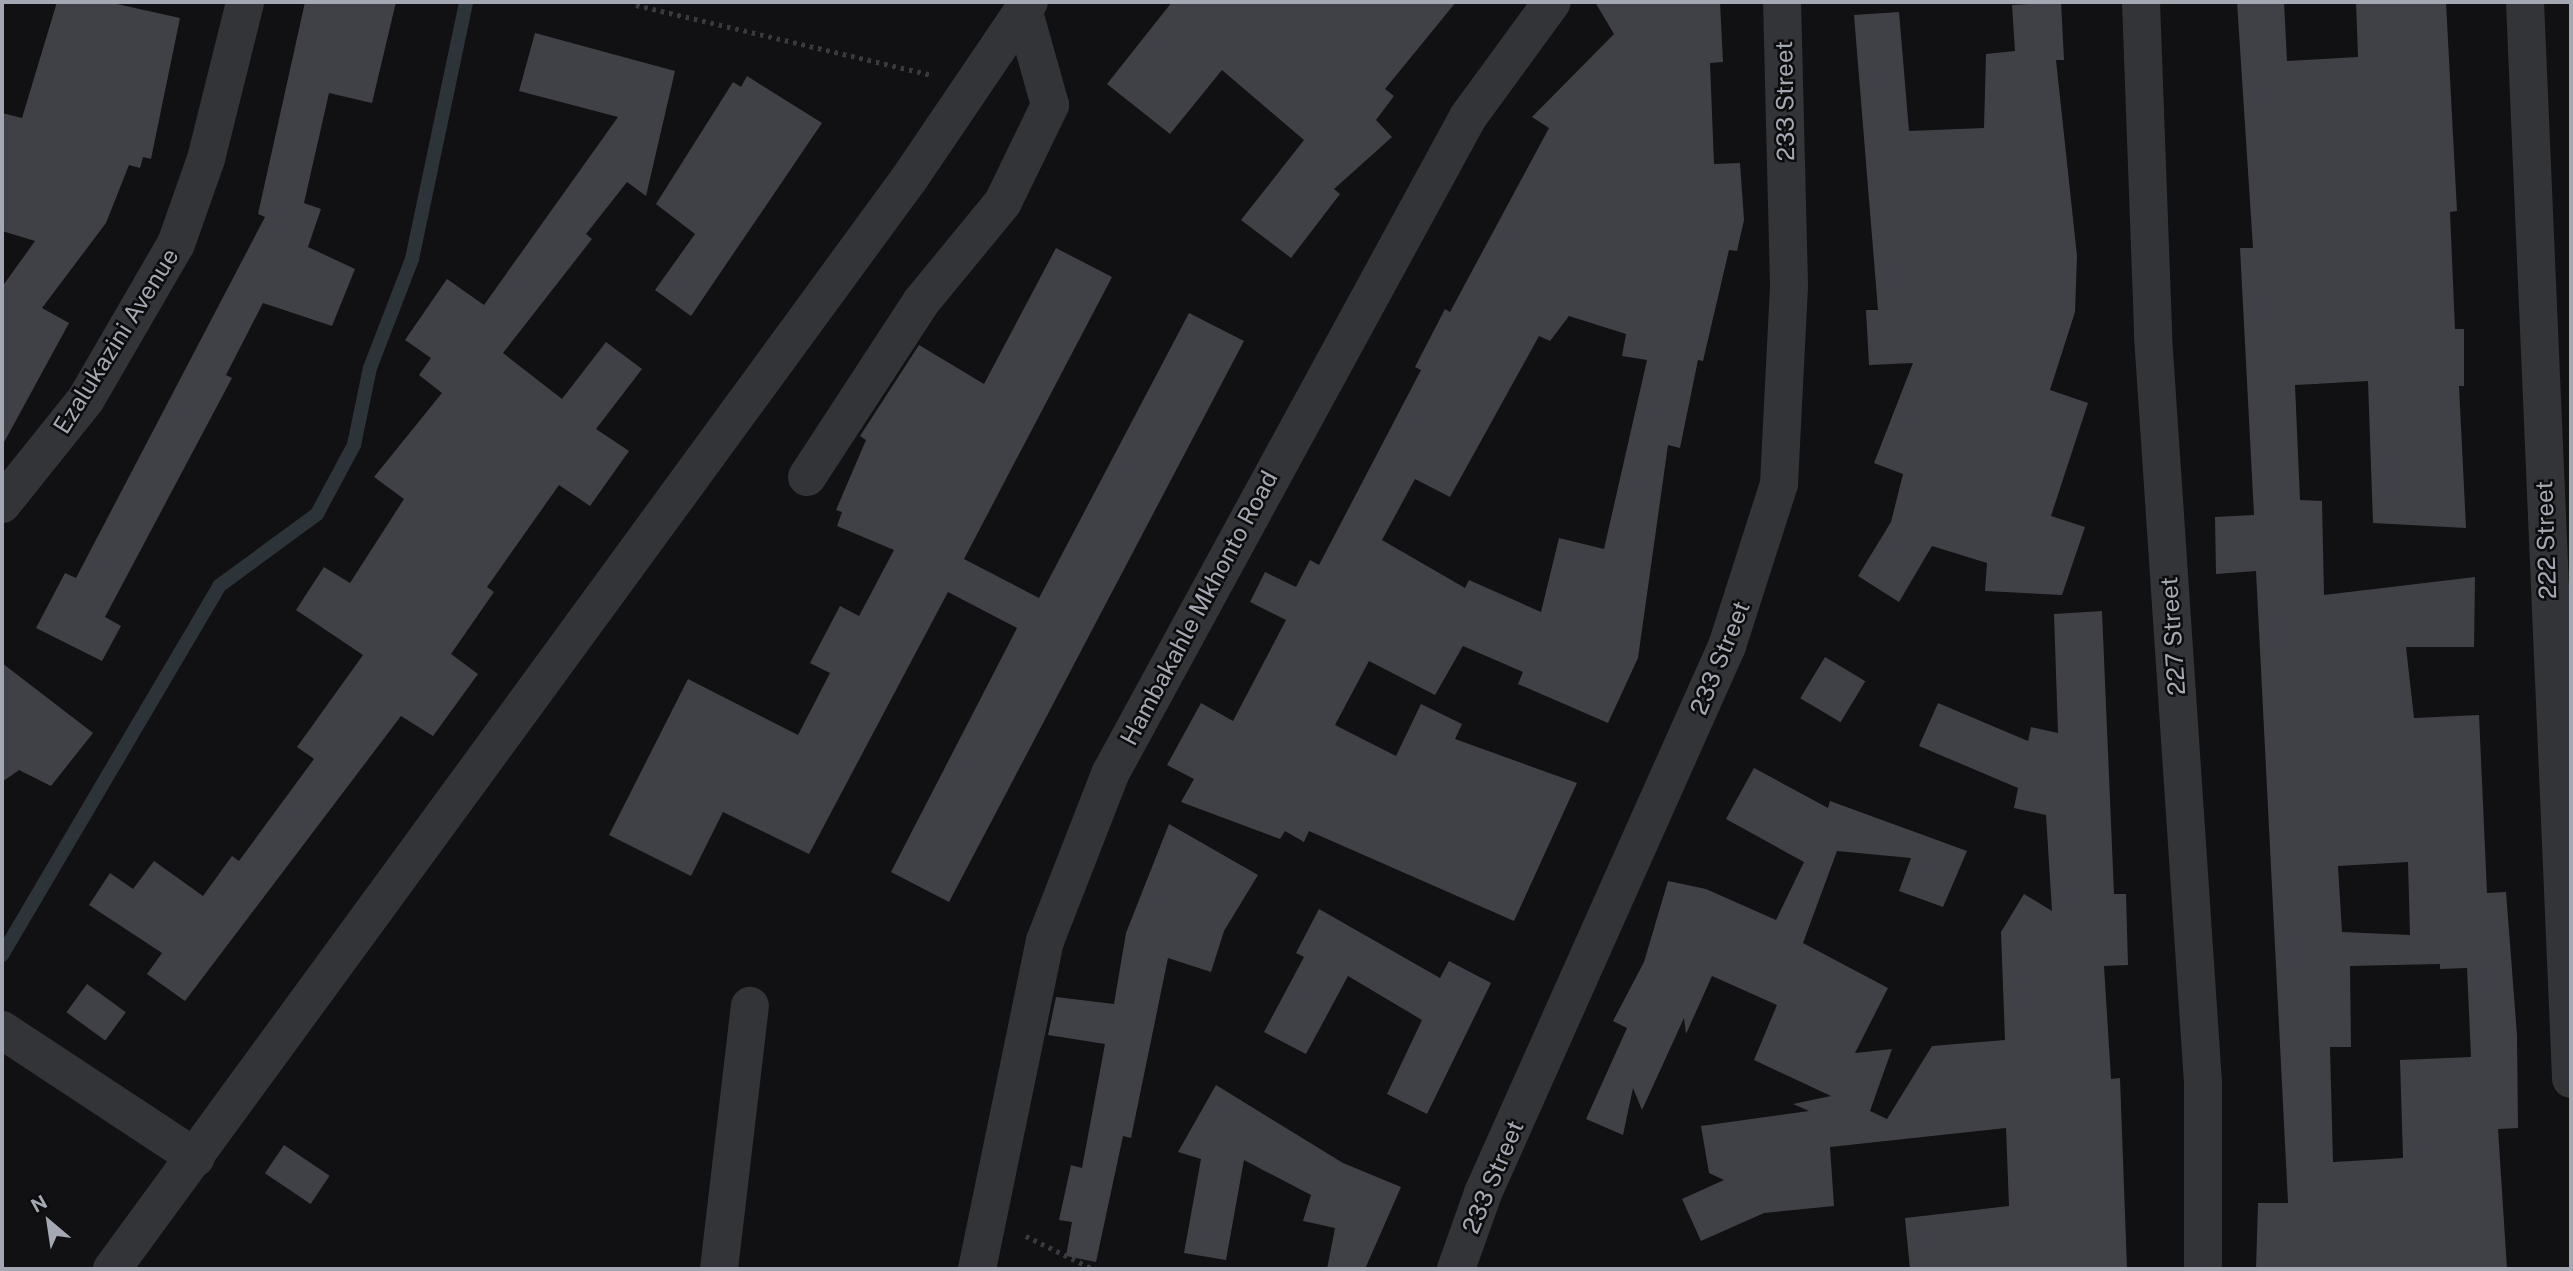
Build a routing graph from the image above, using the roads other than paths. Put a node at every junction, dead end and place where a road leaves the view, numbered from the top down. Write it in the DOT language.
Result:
graph roads {
  1 [pos="245,2"];
  2 [pos="1552,2"];
  3 [pos="1782,2"];
  4 [pos="2141,2"];
  5 [pos="2525,2"];
  6 [pos="1026,6"];
  7 [pos="807,477"];
  8 [pos="2,503"];
  9 [pos="2560,603"];
  10 [pos="750,1006"];
  11 [pos="2,1030"];
  12 [pos="2571,1079"];
  13 [pos="196,1158"];
  14 [pos="113,1269"];
  15 [pos="719,1269"];
  16 [pos="977,1269"];
  17 [pos="1456,1269"];
  18 [pos="2203,1269"];
  1 -- 8 [label="street, Ezalukazini Avenue"];
  2 -- 16 [label="street, Hambakahle Mkhonto Road"];
  3 -- 17 [label="street, 233 Street"];
  4 -- 18 [label="street, 227 Street"];
  5 -- 9 [label="street, 222 Street"];
  6 -- 7 [label="street"];
  6 -- 13 [label="street"];
  9 -- 12 [label="street, 222 Street"];
  10 -- 15 [label="street"];
  11 -- 13 [label="street"];
  13 -- 14 [label="street"];
}
